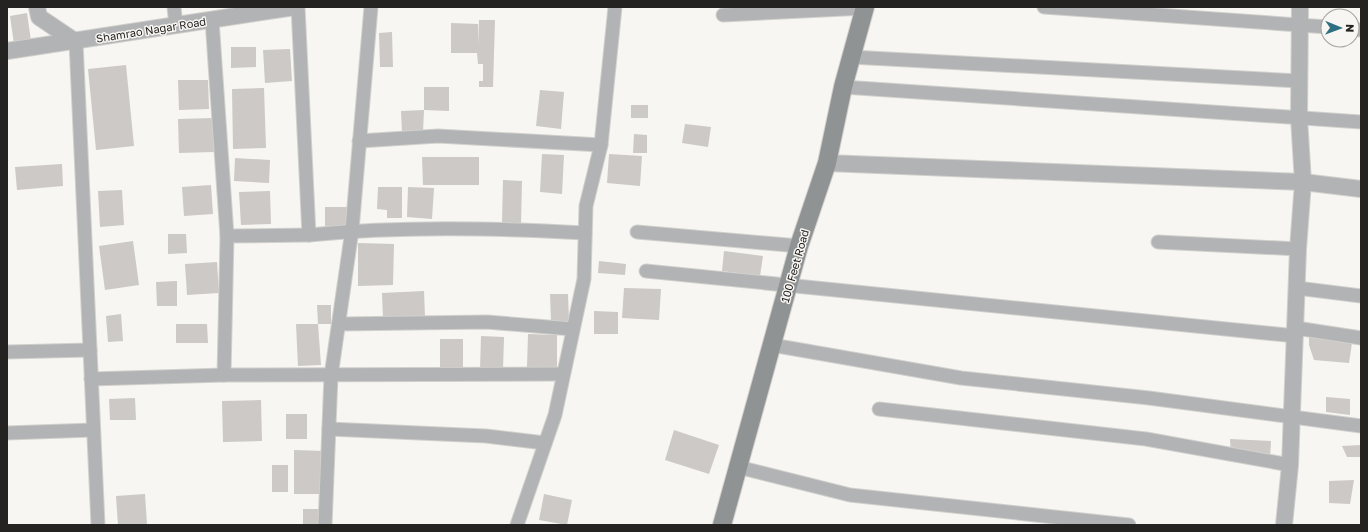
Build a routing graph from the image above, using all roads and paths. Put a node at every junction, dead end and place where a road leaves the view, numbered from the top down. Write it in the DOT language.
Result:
graph roads {
  1 [pos="37,7"];
  2 [pos="174,7"];
  3 [pos="294,7"];
  4 [pos="298,7"];
  5 [pos="371,7"];
  6 [pos="615,7"];
  7 [pos="1044,7"];
  8 [pos="1300,7"];
  9 [pos="865,8"];
  10 [pos="254,10"];
  11 [pos="723,15"];
  12 [pos="212,20"];
  13 [pos="1300,25"];
  14 [pos="176,26"];
  15 [pos="1320,26"];
  16 [pos="76,42"];
  17 [pos="7,51"];
  18 [pos="852,57"];
  19 [pos="1300,81"];
  20 [pos="843,87"];
  21 [pos="1299,118"];
  22 [pos="1361,122"];
  23 [pos="359,140"];
  24 [pos="601,145"];
  25 [pos="828,163"];
  26 [pos="1303,182"];
  27 [pos="1361,189"];
  28 [pos="352,230"];
  29 [pos="637,232"];
  30 [pos="585,233"];
  31 [pos="309,235"];
  32 [pos="227,236"];
  33 [pos="1158,242"];
  34 [pos="799,246"];
  35 [pos="1298,248"];
  36 [pos="646,271"];
  37 [pos="789,285"];
  38 [pos="1297,288"];
  39 [pos="1361,296"];
  40 [pos="339,324"];
  41 [pos="572,329"];
  42 [pos="1296,332"];
  43 [pos="1361,338"];
  44 [pos="772,345"];
  45 [pos="90,350"];
  46 [pos="7,352"];
  47 [pos="563,374"];
  48 [pos="224,376"];
  49 [pos="331,376"];
  50 [pos="91,380"];
  51 [pos="879,409"];
  52 [pos="1291,418"];
  53 [pos="1361,426"];
  54 [pos="329,429"];
  55 [pos="93,430"];
  56 [pos="7,433"];
  57 [pos="545,443"];
  58 [pos="1290,465"];
  59 [pos="738,467"];
  60 [pos="98,525"];
  61 [pos="325,525"];
  62 [pos="517,525"];
  63 [pos="722,525"];
  64 [pos="1129,525"];
  65 [pos="1284,525"];
  1 -- 16 [label="street"];
  2 -- 14 [label="street"];
  3 -- 10 [label="street, Shamrao Nagar Road"];
  4 -- 31 [label="street"];
  5 -- 23 [label="street"];
  6 -- 24 [label="street"];
  7 -- 13 [label="street"];
  8 -- 13 [label="street"];
  9 -- 11 [label="street"];
  9 -- 18 [label="main road, 100 Feet Road"];
  10 -- 12 [label="street, Shamrao Nagar Road"];
  12 -- 14 [label="street, Shamrao Nagar Road"];
  12 -- 32 [label="street"];
  13 -- 15 [label="street"];
  13 -- 19 [label="street"];
  14 -- 16 [label="street, Shamrao Nagar Road"];
  16 -- 17 [label="street, Shamrao Nagar Road"];
  16 -- 45 [label="street"];
  18 -- 19 [label="street"];
  18 -- 20 [label="main road, 100 Feet Road"];
  19 -- 21 [label="street"];
  20 -- 21 [label="street"];
  20 -- 25 [label="main road, 100 Feet Road"];
  21 -- 22 [label="street"];
  21 -- 26 [label="street"];
  23 -- 24 [label="street"];
  23 -- 28 [label="street"];
  24 -- 30 [label="street"];
  25 -- 26 [label="street"];
  25 -- 34 [label="main road, 100 Feet Road"];
  26 -- 27 [label="street"];
  26 -- 35 [label="street"];
  28 -- 30 [label="street"];
  28 -- 31 [label="street"];
  28 -- 40 [label="street"];
  29 -- 34 [label="street"];
  30 -- 41 [label="street"];
  31 -- 32 [label="street"];
  32 -- 48 [label="street"];
  33 -- 35 [label="street"];
  34 -- 37 [label="main road, 100 Feet Road"];
  35 -- 38 [label="street"];
  36 -- 37 [label="street"];
  37 -- 42 [label="street"];
  37 -- 44 [label="main road, 100 Feet Road"];
  38 -- 39 [label="street"];
  38 -- 42 [label="street"];
  40 -- 41 [label="street"];
  40 -- 49 [label="street"];
  41 -- 47 [label="street"];
  42 -- 43 [label="street"];
  42 -- 52 [label="street"];
  44 -- 52 [label="street"];
  44 -- 59 [label="main road, 100 Feet Road"];
  45 -- 46 [label="street"];
  45 -- 50 [label="street"];
  47 -- 49 [label="street"];
  47 -- 57 [label="street"];
  48 -- 49 [label="street"];
  48 -- 50 [label="street"];
  49 -- 54 [label="street"];
  50 -- 55 [label="street"];
  51 -- 58 [label="street"];
  52 -- 53 [label="street"];
  52 -- 58 [label="street"];
  54 -- 57 [label="street"];
  54 -- 61 [label="street"];
  55 -- 56 [label="street"];
  55 -- 60 [label="street"];
  57 -- 62 [label="street"];
  58 -- 65 [label="street"];
  59 -- 63 [label="main road, 100 Feet Road"];
  59 -- 64 [label="street"];
}
